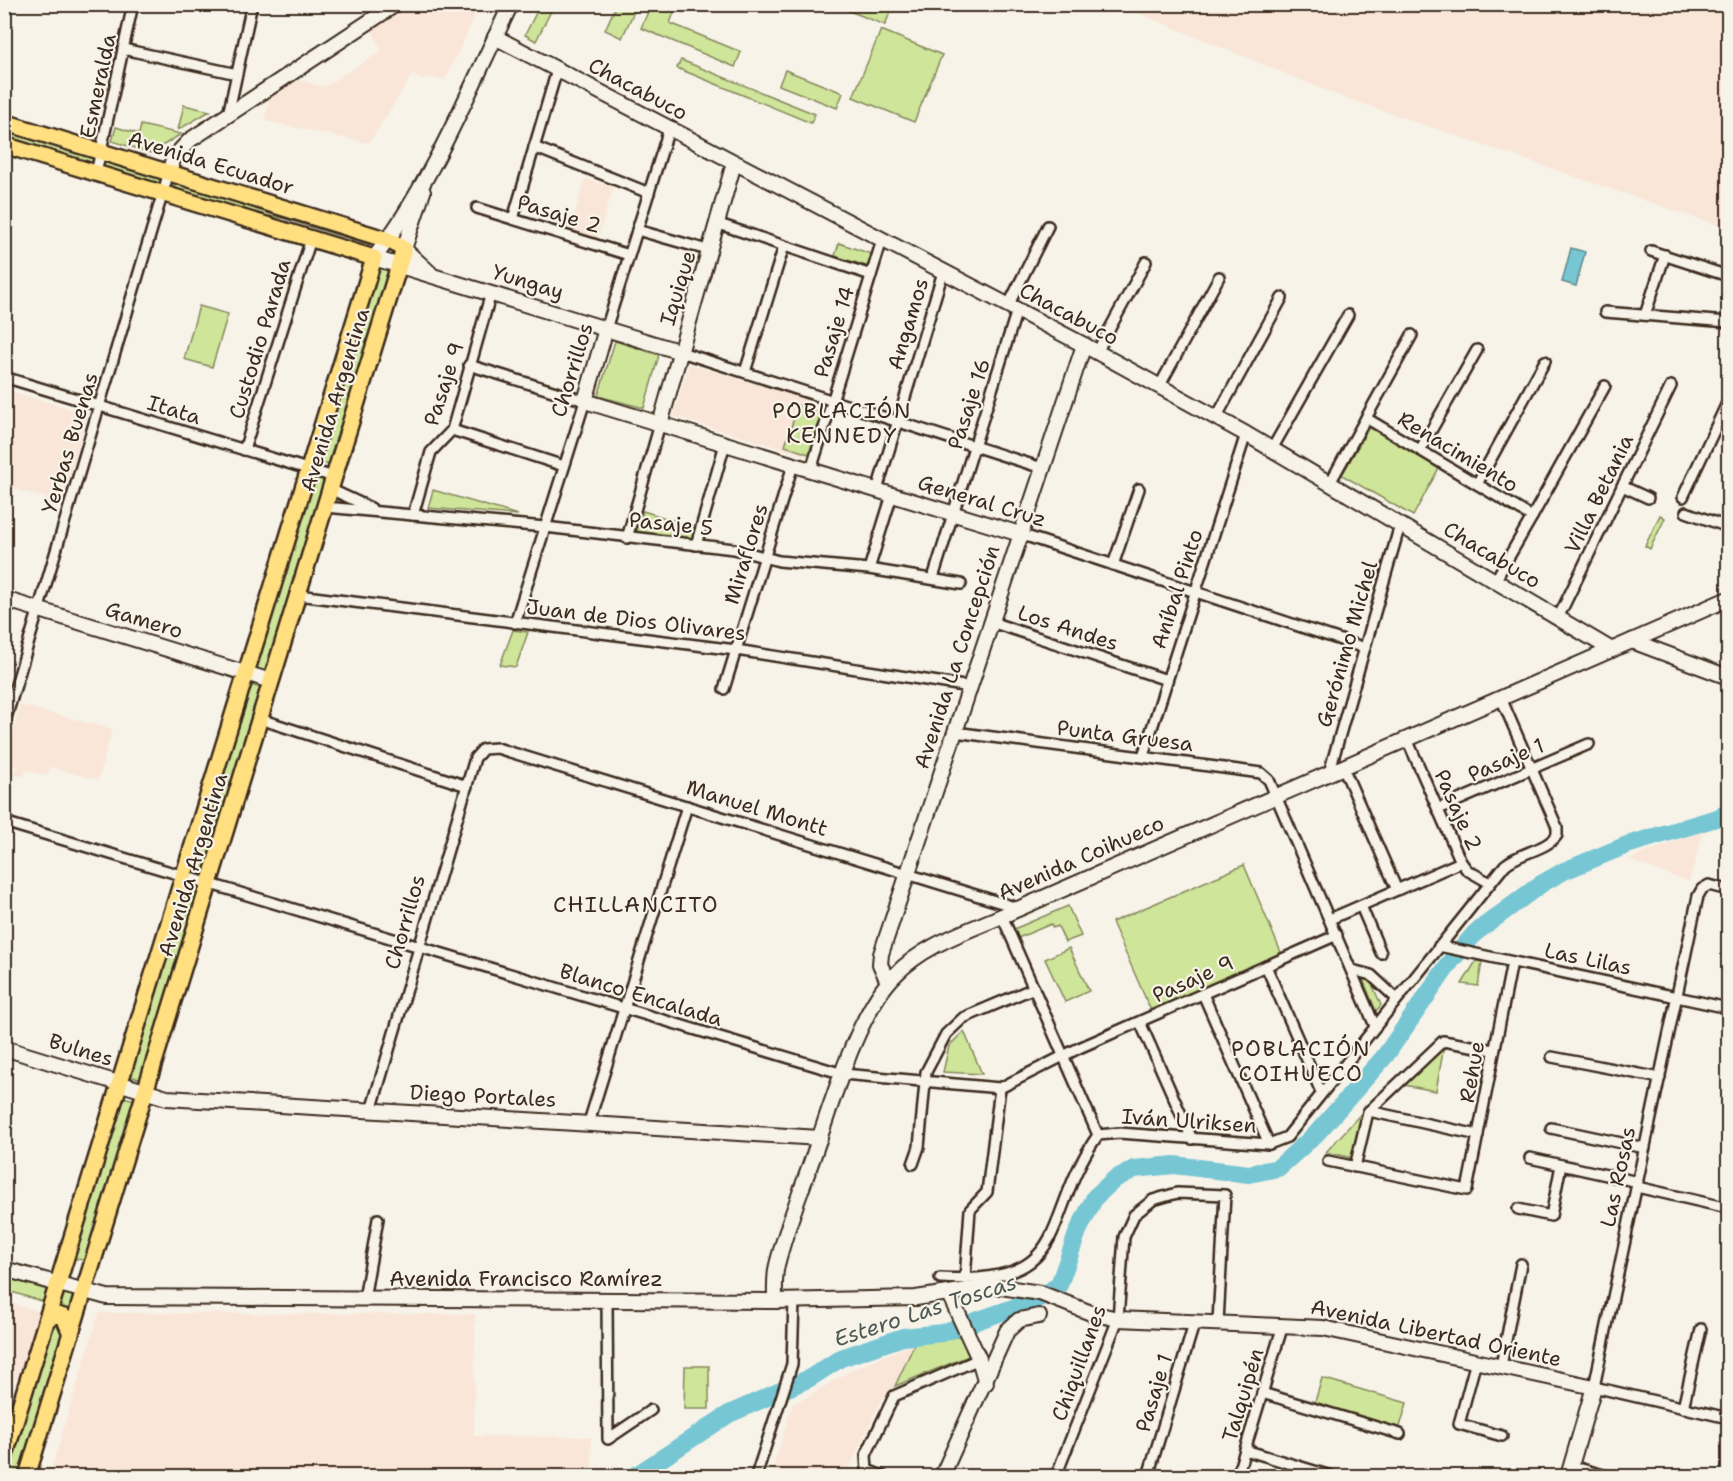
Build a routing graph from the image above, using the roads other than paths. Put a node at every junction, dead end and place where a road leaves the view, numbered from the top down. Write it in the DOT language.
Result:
graph roads {
  1 [pos="133,4"];
  2 [pos="252,4"];
  3 [pos="396,4"];
  4 [pos="505,7"];
  5 [pos="495,37"];
  6 [pos="123,49"];
  7 [pos="557,70"];
  8 [pos="237,74"];
  9 [pos="228,115"];
  10 [pos="4,122"];
  11 [pos="669,129"];
  12 [pos="4,145"];
  13 [pos="534,147"];
  14 [pos="102,152"];
  15 [pos="433,162"];
  16 [pos="734,163"];
  17 [pos="169,172"];
  18 [pos="96,173"];
  19 [pos="649,193"];
  20 [pos="163,194"];
  21 [pos="477,208"];
  22 [pos="513,219"];
  23 [pos="719,224"];
  24 [pos="1048,226"];
  25 [pos="637,230"];
  26 [pos="311,239"];
  27 [pos="388,240"];
  28 [pos="882,240"];
  29 [pos="784,246"];
  30 [pos="404,249"];
  31 [pos="711,251"];
  32 [pos="1652,251"];
  33 [pos="629,255"];
  34 [pos="1665,255"];
  35 [pos="374,258"];
  36 [pos="1146,262"];
  37 [pos="399,265"];
  38 [pos="943,272"];
  39 [pos="431,274"];
  40 [pos="871,275"];
  41 [pos="1728,276"];
  42 [pos="1219,277"];
  43 [pos="491,293"];
  44 [pos="1282,298"];
  45 [pos="1013,308"];
  46 [pos="1605,312"];
  47 [pos="1348,315"];
  48 [pos="1645,315"];
  49 [pos="1728,321"];
  50 [pos="606,329"];
  51 [pos="1412,335"];
  52 [pos="1084,345"];
  53 [pos="1477,350"];
  54 [pos="681,352"];
  55 [pos="1097,352"];
  56 [pos="1545,361"];
  57 [pos="469,365"];
  58 [pos="745,372"];
  59 [pos="4,377"];
  60 [pos="1605,386"];
  61 [pos="1671,386"];
  62 [pos="1159,387"];
  63 [pos="585,401"];
  64 [pos="832,401"];
  65 [pos="1728,401"];
  66 [pos="100,406"];
  67 [pos="1216,418"];
  68 [pos="1366,418"];
  69 [pos="898,422"];
  70 [pos="660,424"];
  71 [pos="1718,424"];
  72 [pos="1728,428"];
  73 [pos="452,430"];
  74 [pos="1245,434"];
  75 [pos="725,444"];
  76 [pos="974,446"];
  77 [pos="1272,449"];
  78 [pos="244,450"];
  79 [pos="1420,450"];
  80 [pos="793,465"];
  81 [pos="564,466"];
  82 [pos="1042,468"];
  83 [pos="308,470"];
  84 [pos="811,470"];
  85 [pos="332,483"];
  86 [pos="1330,483"];
  87 [pos="1477,484"];
  88 [pos="1622,486"];
  89 [pos="1139,489"];
  90 [pos="877,490"];
  91 [pos="892,495"];
  92 [pos="1683,497"];
  93 [pos="1648,498"];
  94 [pos="325,507"];
  95 [pos="375,511"];
  96 [pos="1686,512"];
  97 [pos="953,513"];
  98 [pos="413,515"];
  99 [pos="1532,517"];
  100 [pos="1400,525"];
  101 [pos="545,527"];
  102 [pos="1728,527"];
  103 [pos="1020,534"];
  104 [pos="627,538"];
  105 [pos="696,545"];
  106 [pos="762,558"];
  107 [pos="1113,565"];
  108 [pos="869,569"];
  109 [pos="933,578"];
  110 [pos="1495,581"];
  111 [pos="961,584"];
  112 [pos="1195,592"];
  113 [pos="298,595"];
  114 [pos="4,599"];
  115 [pos="1728,599"];
  116 [pos="39,610"];
  117 [pos="1558,618"];
  118 [pos="991,622"];
  119 [pos="516,623"];
  120 [pos="1632,641"];
  121 [pos="1365,648"];
  122 [pos="736,650"];
  123 [pos="1612,650"];
  124 [pos="246,673"];
  125 [pos="1728,676"];
  126 [pos="1167,680"];
  127 [pos="271,681"];
  128 [pos="970,687"];
  129 [pos="724,689"];
  130 [pos="1501,698"];
  131 [pos="260,719"];
  132 [pos="4,724"];
  133 [pos="955,732"];
  134 [pos="1407,739"];
  135 [pos="1589,744"];
  136 [pos="483,749"];
  137 [pos="1143,756"];
  138 [pos="1343,767"];
  139 [pos="1532,769"];
  140 [pos="1329,773"];
  141 [pos="466,786"];
  142 [pos="1275,796"];
  143 [pos="687,806"];
  144 [pos="1438,809"];
  145 [pos="4,822"];
  146 [pos="1461,862"];
  147 [pos="907,873"];
  148 [pos="183,877"];
  149 [pos="1490,883"];
  150 [pos="209,886"];
  151 [pos="1397,890"];
  152 [pos="1728,890"];
  153 [pos="1361,906"];
  154 [pos="1018,908"];
  155 [pos="1002,916"];
  156 [pos="1330,919"];
  157 [pos="1337,935"];
  158 [pos="1439,946"];
  159 [pos="419,948"];
  160 [pos="1381,953"];
  161 [pos="1512,962"];
  162 [pos="1266,966"];
  163 [pos="1352,970"];
  164 [pos="888,982"];
  165 [pos="1034,988"];
  166 [pos="1203,994"];
  167 [pos="1677,996"];
  168 [pos="1397,999"];
  169 [pos="1728,1008"];
  170 [pos="624,1009"];
  171 [pos="1140,1022"];
  172 [pos="1375,1026"];
  173 [pos="4,1048"];
  174 [pos="1494,1050"];
  175 [pos="1064,1057"];
  176 [pos="1552,1057"];
  177 [pos="843,1074"];
  178 [pos="1660,1078"];
  179 [pos="924,1080"];
  180 [pos="119,1083"];
  181 [pos="1000,1088"];
  182 [pos="145,1092"];
  183 [pos="1321,1092"];
  184 [pos="371,1111"];
  185 [pos="1369,1111"];
  186 [pos="589,1122"];
  187 [pos="1551,1128"];
  188 [pos="1098,1135"];
  189 [pos="1478,1135"];
  190 [pos="820,1138"];
  191 [pos="1192,1139"];
  192 [pos="1269,1144"];
  193 [pos="1645,1148"];
  194 [pos="1530,1158"];
  195 [pos="1328,1161"];
  196 [pos="913,1164"];
  197 [pos="1561,1165"];
  198 [pos="1355,1167"];
  199 [pos="1637,1184"];
  200 [pos="1728,1208"];
  201 [pos="1518,1209"];
  202 [pos="378,1219"];
  203 [pos="1521,1264"];
  204 [pos="4,1269"];
  205 [pos="940,1278"];
  206 [pos="56,1285"];
  207 [pos="966,1285"];
  208 [pos="83,1293"];
  209 [pos="949,1294"];
  210 [pos="364,1299"];
  211 [pos="607,1300"];
  212 [pos="775,1301"];
  213 [pos="794,1301"];
  214 [pos="1039,1316"];
  215 [pos="46,1318"];
  216 [pos="1118,1319"];
  217 [pos="1195,1320"];
  218 [pos="1218,1322"];
  219 [pos="1283,1325"];
  220 [pos="1701,1329"];
  221 [pos="71,1334"];
  222 [pos="979,1359"];
  223 [pos="1476,1360"];
  224 [pos="1501,1366"];
  225 [pos="986,1383"];
  226 [pos="1594,1387"];
  227 [pos="1262,1394"];
  228 [pos="1683,1408"];
  229 [pos="651,1410"];
  230 [pos="1728,1418"];
  231 [pos="15,1424"];
  232 [pos="41,1431"];
  233 [pos="1400,1434"];
  234 [pos="1502,1436"];
  235 [pos="1245,1450"];
  236 [pos="4,1458"];
  237 [pos="1570,1471"];
  238 [pos="27,1476"];
  239 [pos="756,1476"];
  240 [pos="883,1476"];
  241 [pos="942,1476"];
  242 [pos="1056,1476"];
  243 [pos="1148,1476"];
  244 [pos="1237,1476"];
  245 [pos="1331,1476"];
  246 [pos="1607,1476"];
  1 -- 6 [label="street, Esmeralda"];
  2 -- 8 [label="street"];
  3 -- 9 [label="street"];
  4 -- 5 [label="street"];
  5 -- 7 [label="street, Chacabuco"];
  5 -- 15 [label="street"];
  6 -- 8 [label="street"];
  6 -- 14 [label="street, Esmeralda"];
  7 -- 11 [label="street, Chacabuco"];
  7 -- 13 [label="street"];
  8 -- 9 [label="street"];
  9 -- 17 [label="street"];
  10 -- 14 [label="main road, Avenida Ecuador"];
  11 -- 16 [label="street, Chacabuco"];
  11 -- 19 [label="street, Chorrillos"];
  12 -- 18 [label="main road, Avenida Ecuador"];
  13 -- 19 [label="street"];
  13 -- 22 [label="street"];
  14 -- 17 [label="main road, Avenida Ecuador"];
  14 -- 18 [label="street, Esmeralda"];
  15 -- 27 [label="street"];
  15 -- 30 [label="street"];
  16 -- 23 [label="street, Iquique"];
  16 -- 28 [label="street, Chacabuco"];
  17 -- 20 [label="street, Yerbas Buenas"];
  17 -- 27 [label="main road, Avenida Ecuador"];
  18 -- 20 [label="main road, Avenida Ecuador"];
  19 -- 25 [label="street, Chorrillos"];
  20 -- 26 [label="main road, Avenida Ecuador"];
  20 -- 66 [label="street, Yerbas Buenas"];
  21 -- 22 [label="street, Pasaje 2"];
  22 -- 33 [label="street, Pasaje 2"];
  23 -- 29 [label="street"];
  23 -- 31 [label="street, Iquique"];
  24 -- 45 [label="street"];
  25 -- 31 [label="street"];
  25 -- 33 [label="street, Chorrillos"];
  26 -- 35 [label="main road, Avenida Ecuador"];
  26 -- 78 [label="street, Custodio Parada"];
  27 -- 30 [label="main road, Avenida Ecuador"];
  27 -- 35 [label="street"];
  28 -- 38 [label="street, Chacabuco"];
  28 -- 40 [label="street, Pasaje 14"];
  29 -- 40 [label="street"];
  29 -- 58 [label="street"];
  30 -- 37 [label="main road, Avenida Argentina"];
  30 -- 39 [label="street, Yungay"];
  31 -- 54 [label="street, Iquique"];
  32 -- 34 [label="street"];
  33 -- 50 [label="street, Chorrillos"];
  34 -- 41 [label="street"];
  34 -- 48 [label="street"];
  35 -- 37 [label="street, Avenida Ecuador"];
  35 -- 83 [label="main road, Avenida Argentina"];
  36 -- 55 [label="street"];
  37 -- 39 [label="street, Yungay"];
  37 -- 85 [label="main road, Avenida Argentina"];
  38 -- 45 [label="street, Chacabuco"];
  38 -- 69 [label="street, Angamos"];
  39 -- 43 [label="street, Yungay"];
  40 -- 64 [label="street, Pasaje 14"];
  42 -- 62 [label="street"];
  43 -- 50 [label="street, Yungay"];
  43 -- 57 [label="street, Pasaje 9"];
  44 -- 67 [label="street"];
  45 -- 52 [label="street, Chacabuco"];
  45 -- 76 [label="street, Pasaje 16"];
  46 -- 48 [label="street"];
  47 -- 77 [label="street"];
  48 -- 49 [label="street"];
  50 -- 54 [label="street, Yungay"];
  50 -- 63 [label="street, Chorrillos"];
  51 -- 68 [label="street"];
  52 -- 55 [label="street, Chacabuco"];
  52 -- 82 [label="street, Avenida La Concepción"];
  53 -- 79 [label="street"];
  54 -- 58 [label="street"];
  54 -- 70 [label="street, Iquique"];
  55 -- 62 [label="street, Chacabuco"];
  56 -- 87 [label="street"];
  57 -- 63 [label="street"];
  57 -- 73 [label="street, Pasaje 9"];
  58 -- 64 [label="street"];
  59 -- 66 [label="street, Itata"];
  60 -- 99 [label="street"];
  61 -- 88 [label="street, Villa Betania"];
  62 -- 67 [label="street, Chacabuco"];
  63 -- 70 [label="street, General Cruz"];
  63 -- 81 [label="street, Chorrillos"];
  64 -- 69 [label="street"];
  64 -- 84 [label="street, Pasaje 14"];
  65 -- 71 [label="street"];
  66 -- 78 [label="street, Itata"];
  66 -- 116 [label="street, Yerbas Buenas"];
  67 -- 74 [label="street, Chacabuco"];
  68 -- 79 [label="street, Renacimiento"];
  68 -- 86 [label="street, Renacimiento"];
  69 -- 76 [label="street"];
  69 -- 90 [label="street, Angamos"];
  70 -- 75 [label="street, General Cruz"];
  70 -- 104 [label="street"];
  71 -- 72 [label="street"];
  71 -- 92 [label="street"];
  73 -- 81 [label="street"];
  73 -- 98 [label="street, Pasaje 9"];
  74 -- 77 [label="street, Chacabuco"];
  74 -- 112 [label="street, Aníbal Pinto"];
  75 -- 80 [label="street, General Cruz"];
  75 -- 105 [label="street"];
  76 -- 82 [label="street"];
  76 -- 97 [label="street, Pasaje 16"];
  77 -- 86 [label="street, Chacabuco"];
  78 -- 83 [label="street, Itata"];
  79 -- 87 [label="street, Renacimiento"];
  80 -- 84 [label="street, General Cruz"];
  80 -- 106 [label="street, Miraflores"];
  81 -- 101 [label="street, Chorrillos"];
  82 -- 103 [label="street, Avenida La Concepción"];
  83 -- 85 [label="street, Itata"];
  83 -- 124 [label="main road, Avenida Argentina"];
  84 -- 90 [label="street, General Cruz"];
  85 -- 94 [label="main road, Avenida Argentina"];
  85 -- 95 [label="street, Pasaje 5"];
  86 -- 100 [label="street, Chacabuco"];
  87 -- 99 [label="street, Renacimiento"];
  88 -- 93 [label="street"];
  88 -- 117 [label="street, Villa Betania"];
  89 -- 107 [label="street"];
  90 -- 91 [label="street, General Cruz"];
  91 -- 97 [label="street, General Cruz"];
  91 -- 108 [label="street"];
  94 -- 95 [label="street, Pasaje 5"];
  94 -- 113 [label="main road, Avenida Argentina"];
  95 -- 98 [label="street, Pasaje 5"];
  96 -- 102 [label="street"];
  97 -- 103 [label="street, General Cruz"];
  97 -- 109 [label="street, Pasaje 16"];
  98 -- 101 [label="street, Pasaje 5"];
  99 -- 110 [label="street, Renacimiento"];
  100 -- 110 [label="street, Chacabuco"];
  100 -- 121 [label="street, Gerónimo Michel"];
  101 -- 104 [label="street, Pasaje 5"];
  101 -- 119 [label="street, Chorrillos"];
  103 -- 107 [label="street, General Cruz"];
  103 -- 118 [label="street, Avenida La Concepción"];
  104 -- 105 [label="street, Pasaje 5"];
  105 -- 106 [label="street, Pasaje 5"];
  106 -- 108 [label="street, Pasaje 5"];
  106 -- 122 [label="street, Miraflores"];
  107 -- 112 [label="street, General Cruz"];
  108 -- 109 [label="street, Pasaje 5"];
  109 -- 111 [label="street, Pasaje 5"];
  110 -- 117 [label="street, Chacabuco"];
  112 -- 121 [label="street, General Cruz"];
  112 -- 126 [label="street, Aníbal Pinto"];
  113 -- 119 [label="street, Juan de Dios Olivares"];
  113 -- 127 [label="main road, Avenida Argentina"];
  114 -- 116 [label="street, Gamero"];
  115 -- 120 [label="street, Avenida Coihueco"];
  116 -- 124 [label="street, Gamero"];
  116 -- 132 [label="street, Yerbas Buenas"];
  117 -- 123 [label="street, Chacabuco"];
  118 -- 126 [label="street, Los Andes"];
  118 -- 128 [label="street, Avenida La Concepción"];
  119 -- 122 [label="street, Juan de Dios Olivares"];
  120 -- 123 [label="street, Avenida Coihueco"];
  120 -- 125 [label="street"];
  121 -- 140 [label="street, Gerónimo Michel"];
  122 -- 128 [label="street, Juan de Dios Olivares"];
  122 -- 129 [label="street, Miraflores"];
  123 -- 130 [label="street, Avenida Coihueco"];
  124 -- 127 [label="street, Gamero"];
  124 -- 148 [label="main road, Avenida Argentina"];
  126 -- 137 [label="street, Aníbal Pinto"];
  127 -- 131 [label="main road, Avenida Argentina"];
  128 -- 133 [label="street, Avenida La Concepción"];
  130 -- 134 [label="street, Avenida Coihueco"];
  130 -- 139 [label="street"];
  131 -- 141 [label="street"];
  131 -- 150 [label="main road, Avenida Argentina"];
  133 -- 137 [label="street, Punta Gruesa"];
  133 -- 147 [label="street, Avenida La Concepción"];
  134 -- 138 [label="street, Avenida Coihueco"];
  134 -- 144 [label="street, Pasaje 2"];
  135 -- 139 [label="street, Pasaje 1"];
  136 -- 141 [label="street, Chorrillos"];
  136 -- 143 [label="street, Manuel Montt"];
  137 -- 142 [label="street, Punta Gruesa"];
  138 -- 140 [label="street, Avenida Coihueco"];
  138 -- 151 [label="street"];
  139 -- 144 [label="street, Pasaje 1"];
  139 -- 149 [label="street, Iván Ulriksen"];
  140 -- 142 [label="street, Avenida Coihueco"];
  141 -- 159 [label="street, Chorrillos"];
  142 -- 154 [label="street, Avenida Coihueco"];
  142 -- 156 [label="street, Punta Gruesa"];
  143 -- 147 [label="street, Manuel Montt"];
  143 -- 170 [label="street"];
  144 -- 146 [label="street, Pasaje 2"];
  145 -- 148 [label="street, Blanco Encalada"];
  146 -- 149 [label="street, Pasaje 2"];
  146 -- 151 [label="street"];
  147 -- 154 [label="street, Manuel Montt"];
  147 -- 164 [label="street, Avenida La Concepción"];
  148 -- 150 [label="street, Blanco Encalada"];
  148 -- 180 [label="main road, Avenida Argentina"];
  149 -- 158 [label="street, Iván Ulriksen"];
  150 -- 159 [label="street, Blanco Encalada"];
  150 -- 182 [label="main road, Avenida Argentina"];
  151 -- 153 [label="street"];
  152 -- 167 [label="street, Las Rosas"];
  153 -- 156 [label="street"];
  153 -- 160 [label="street"];
  154 -- 155 [label="street, Avenida Coihueco"];
  155 -- 164 [label="street, Avenida Coihueco"];
  155 -- 165 [label="street"];
  156 -- 157 [label="street, Punta Gruesa"];
  157 -- 162 [label="street, Pasaje 9"];
  157 -- 163 [label="street, Punta Gruesa"];
  158 -- 161 [label="street, Las Lilas"];
  158 -- 168 [label="street, Iván Ulriksen"];
  159 -- 170 [label="street, Blanco Encalada"];
  159 -- 184 [label="street, Chorrillos"];
  161 -- 167 [label="street, Las Lilas"];
  161 -- 174 [label="street, Rehue"];
  162 -- 166 [label="street, Pasaje 9"];
  162 -- 183 [label="street"];
  163 -- 168 [label="street"];
  163 -- 172 [label="street, Punta Gruesa"];
  164 -- 177 [label="street, Avenida Coihueco"];
  165 -- 175 [label="street"];
  165 -- 179 [label="street"];
  166 -- 171 [label="street, Pasaje 9"];
  166 -- 192 [label="street"];
  167 -- 169 [label="street, Las Lilas"];
  167 -- 178 [label="street, Las Rosas"];
  168 -- 172 [label="street, Iván Ulriksen"];
  170 -- 177 [label="street, Blanco Encalada"];
  170 -- 186 [label="street"];
  171 -- 175 [label="street, Pasaje 9"];
  171 -- 191 [label="street"];
  172 -- 183 [label="street, Iván Ulriksen"];
  173 -- 180 [label="street, Bulnes"];
  174 -- 185 [label="street"];
  174 -- 189 [label="street, Rehue"];
  175 -- 181 [label="street"];
  175 -- 188 [label="street"];
  176 -- 178 [label="street"];
  177 -- 179 [label="street, Blanco Encalada"];
  177 -- 190 [label="street, Avenida Coihueco"];
  178 -- 193 [label="street, Las Rosas"];
  179 -- 181 [label="street, Blanco Encalada"];
  179 -- 196 [label="street"];
  180 -- 182 [label="street, Bulnes"];
  180 -- 206 [label="main road, Avenida Argentina"];
  181 -- 207 [label="street"];
  182 -- 184 [label="street, Diego Portales"];
  182 -- 208 [label="main road, Avenida Argentina"];
  183 -- 192 [label="street, Iván Ulriksen"];
  184 -- 186 [label="street, Diego Portales"];
  185 -- 189 [label="street"];
  185 -- 198 [label="street"];
  186 -- 190 [label="street, Diego Portales"];
  187 -- 193 [label="street"];
  188 -- 191 [label="street, Iván Ulriksen"];
  188 -- 207 [label="street, Iván Ulriksen"];
  189 -- 198 [label="street, Rehue"];
  190 -- 212 [label="street, Avenida Coihueco"];
  191 -- 192 [label="street, Iván Ulriksen"];
  193 -- 199 [label="street, Las Rosas"];
  194 -- 197 [label="street"];
  195 -- 198 [label="street"];
  197 -- 199 [label="street"];
  197 -- 201 [label="street"];
  199 -- 200 [label="street"];
  199 -- 226 [label="street, Las Rosas"];
  202 -- 210 [label="street"];
  203 -- 224 [label="street"];
  204 -- 206 [label="street, Avenida Francisco Ramírez"];
  205 -- 207 [label="street, Iván Ulriksen"];
  206 -- 208 [label="street, Avenida Francisco Ramírez"];
  206 -- 215 [label="main road, Avenida Argentina"];
  207 -- 209 [label="street, Avenida Francisco Ramírez"];
  207 -- 216 [label="street, Avenida Libertad Oriente"];
  208 -- 210 [label="street, Avenida Francisco Ramírez"];
  208 -- 221 [label="main road, Avenida Argentina"];
  209 -- 213 [label="street, Avenida Francisco Ramírez"];
  209 -- 222 [label="street"];
  210 -- 211 [label="street, Avenida Francisco Ramírez"];
  211 -- 212 [label="street, Avenida Francisco Ramírez"];
  211 -- 229 [label="street"];
  212 -- 213 [label="street, Avenida Francisco Ramírez"];
  213 -- 239 [label="street"];
  214 -- 225 [label="street"];
  215 -- 221 [label="main road"];
  215 -- 231 [label="main road, Avenida Argentina"];
  216 -- 217 [label="street, Avenida Libertad Oriente"];
  216 -- 218 [label="street, Chiquillanes"];
  216 -- 242 [label="street, Chiquillanes"];
  217 -- 218 [label="street, Avenida Libertad Oriente"];
  217 -- 243 [label="street, Pasaje 1"];
  218 -- 219 [label="street, Avenida Libertad Oriente"];
  219 -- 223 [label="street, Avenida Libertad Oriente"];
  219 -- 227 [label="street, Talquipén"];
  220 -- 228 [label="street"];
  221 -- 232 [label="main road, Avenida Argentina"];
  222 -- 225 [label="street"];
  222 -- 240 [label="street"];
  223 -- 224 [label="street, Avenida Libertad Oriente"];
  223 -- 234 [label="street"];
  224 -- 226 [label="street, Avenida Libertad Oriente"];
  225 -- 241 [label="street"];
  226 -- 228 [label="street, Avenida Libertad Oriente"];
  226 -- 237 [label="street, Las Rosas"];
  227 -- 233 [label="street"];
  227 -- 235 [label="street, Talquipén"];
  228 -- 230 [label="street, Avenida Libertad Oriente"];
  231 -- 232 [label="main road"];
  231 -- 236 [label="main road, Avenida Argentina"];
  232 -- 238 [label="main road, Avenida Argentina"];
  235 -- 244 [label="street, Talquipén"];
  235 -- 245 [label="street"];
  237 -- 246 [label="street"];
}
